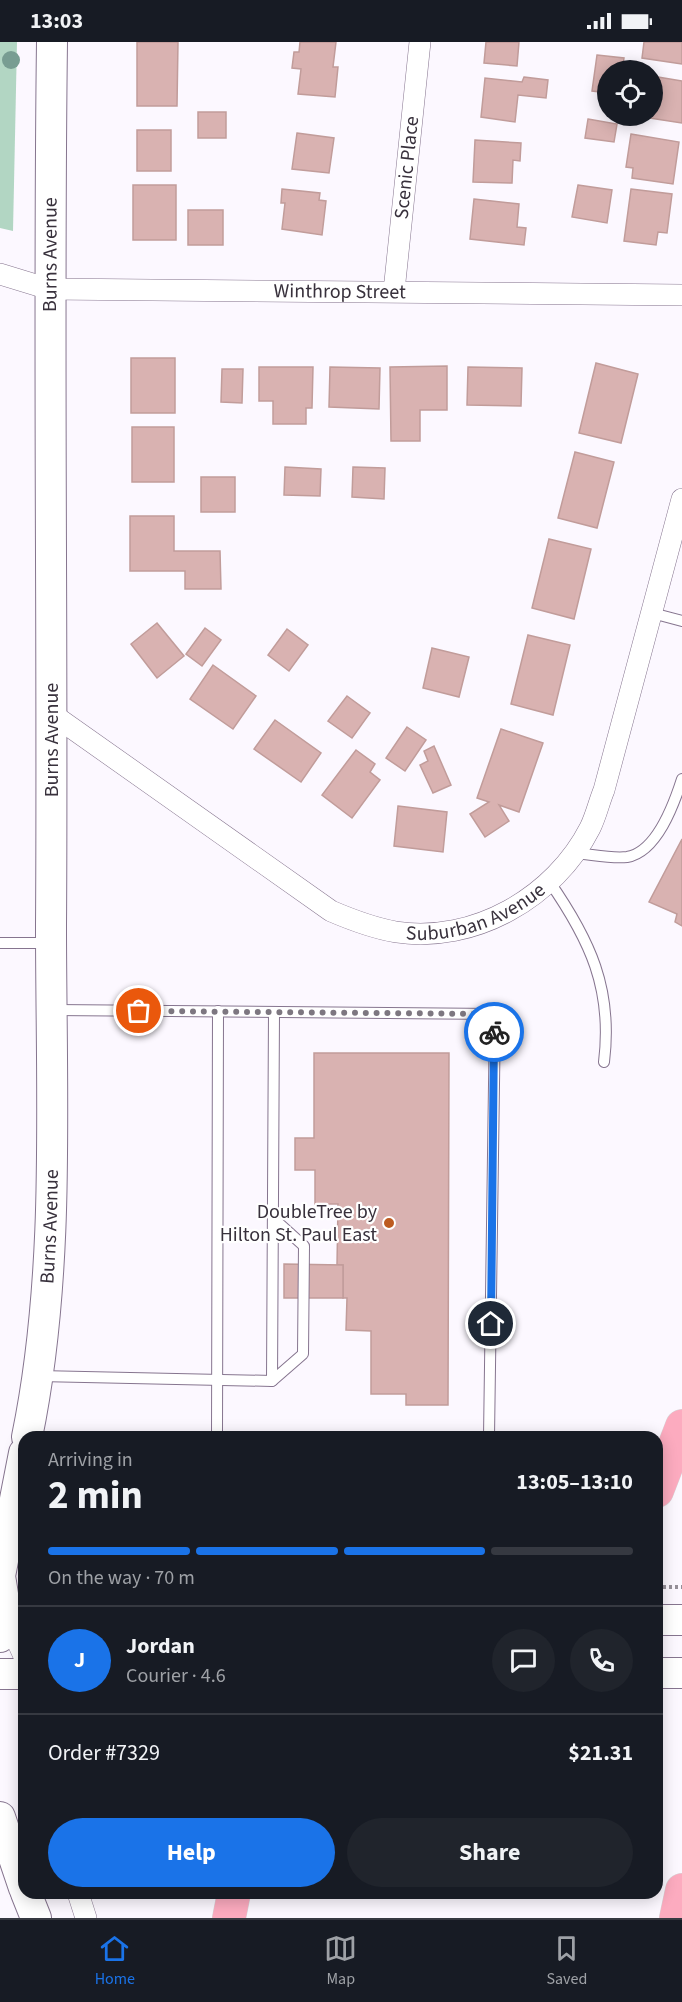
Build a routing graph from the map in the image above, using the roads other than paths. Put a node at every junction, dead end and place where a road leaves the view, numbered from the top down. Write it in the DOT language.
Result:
graph roads {
  1 [pos="52,42"];
  2 [pos="420,42"];
  3 [pos="0,274"];
  4 [pos="49,289"];
  5 [pos="393,291"];
  6 [pos="682,295"];
  7 [pos="682,499"];
  8 [pos="652,613"];
  9 [pos="682,621"];
  10 [pos="52,714"];
  11 [pos="682,779"];
  12 [pos="574,853"];
  13 [pos="549,881"];
  14 [pos="0,943"];
  15 [pos="51,944"];
  16 [pos="51,1010"];
  17 [pos="218,1011"];
  18 [pos="274,1012"];
  19 [pos="604,1062"];
  20 [pos="273,1218"];
  21 [pos="39,1376"];
  22 [pos="216,1381"];
  23 [pos="272,1381"];
  24 [pos="682,1426"];
  25 [pos="28,1431"];
  26 [pos="217,1431"];
  27 [pos="489,1431"];
  28 [pos="663,1475"];
  29 [pos="18,1484"];
  30 [pos="663,1620"];
  31 [pos="682,1620"];
  32 [pos="8,1623"];
  33 [pos="18,1644"];
  34 [pos="663,1673"];
  35 [pos="682,1673"];
  36 [pos="0,1674"];
  37 [pos="18,1674"];
  38 [pos="0,1817"];
  39 [pos="18,1870"];
  40 [pos="682,1890"];
  41 [pos="28,1899"];
  42 [pos="80,1899"];
  43 [pos="233,1899"];
  44 [pos="36,1918"];
  45 [pos="86,1918"];
  46 [pos="229,1918"];
  47 [pos="676,1918"];
  1 -- 4 [label="street, Burns Avenue"];
  2 -- 5 [label="street, Scenic Place"];
  3 -- 4 [label="street, Winthrop Street"];
  4 -- 5 [label="street, Winthrop Street"];
  4 -- 10 [label="street, Burns Avenue"];
  5 -- 6 [label="street, Winthrop Street"];
  7 -- 8 [label="street, Suburban Avenue"];
  8 -- 9 [label="lane"];
  8 -- 12 [label="street, Suburban Avenue"];
  10 -- 13 [label="street, Suburban Avenue"];
  10 -- 15 [label="street, Burns Avenue"];
  11 -- 12 [label="lane"];
  12 -- 13 [label="street, Suburban Avenue"];
  13 -- 19 [label="lane"];
  14 -- 15 [label="lane"];
  15 -- 16 [label="street, Burns Avenue"];
  16 -- 17 [label="lane"];
  16 -- 21 [label="street, Burns Avenue"];
  17 -- 18 [label="lane"];
  17 -- 22 [label="lane"];
  18 -- 20 [label="lane"];
  18 -- 27 [label="lane"];
  20 -- 23 [label="lane"];
  20 -- 23 [label="lane"];
  21 -- 22 [label="lane"];
  21 -- 25 [label="street, Burns Avenue"];
  22 -- 23 [label="lane"];
  22 -- 26 [label="lane"];
  24 -- 28 [label="highway"];
  29 -- 32 [label="street"];
  30 -- 31 [label="street"];
  32 -- 33 [label="street"];
  34 -- 35 [label="street"];
  36 -- 37 [label="street"];
  38 -- 39 [label="street"];
  40 -- 47 [label="highway"];
  41 -- 44 [label="street"];
  42 -- 45 [label="street"];
  43 -- 46 [label="highway"];
}
